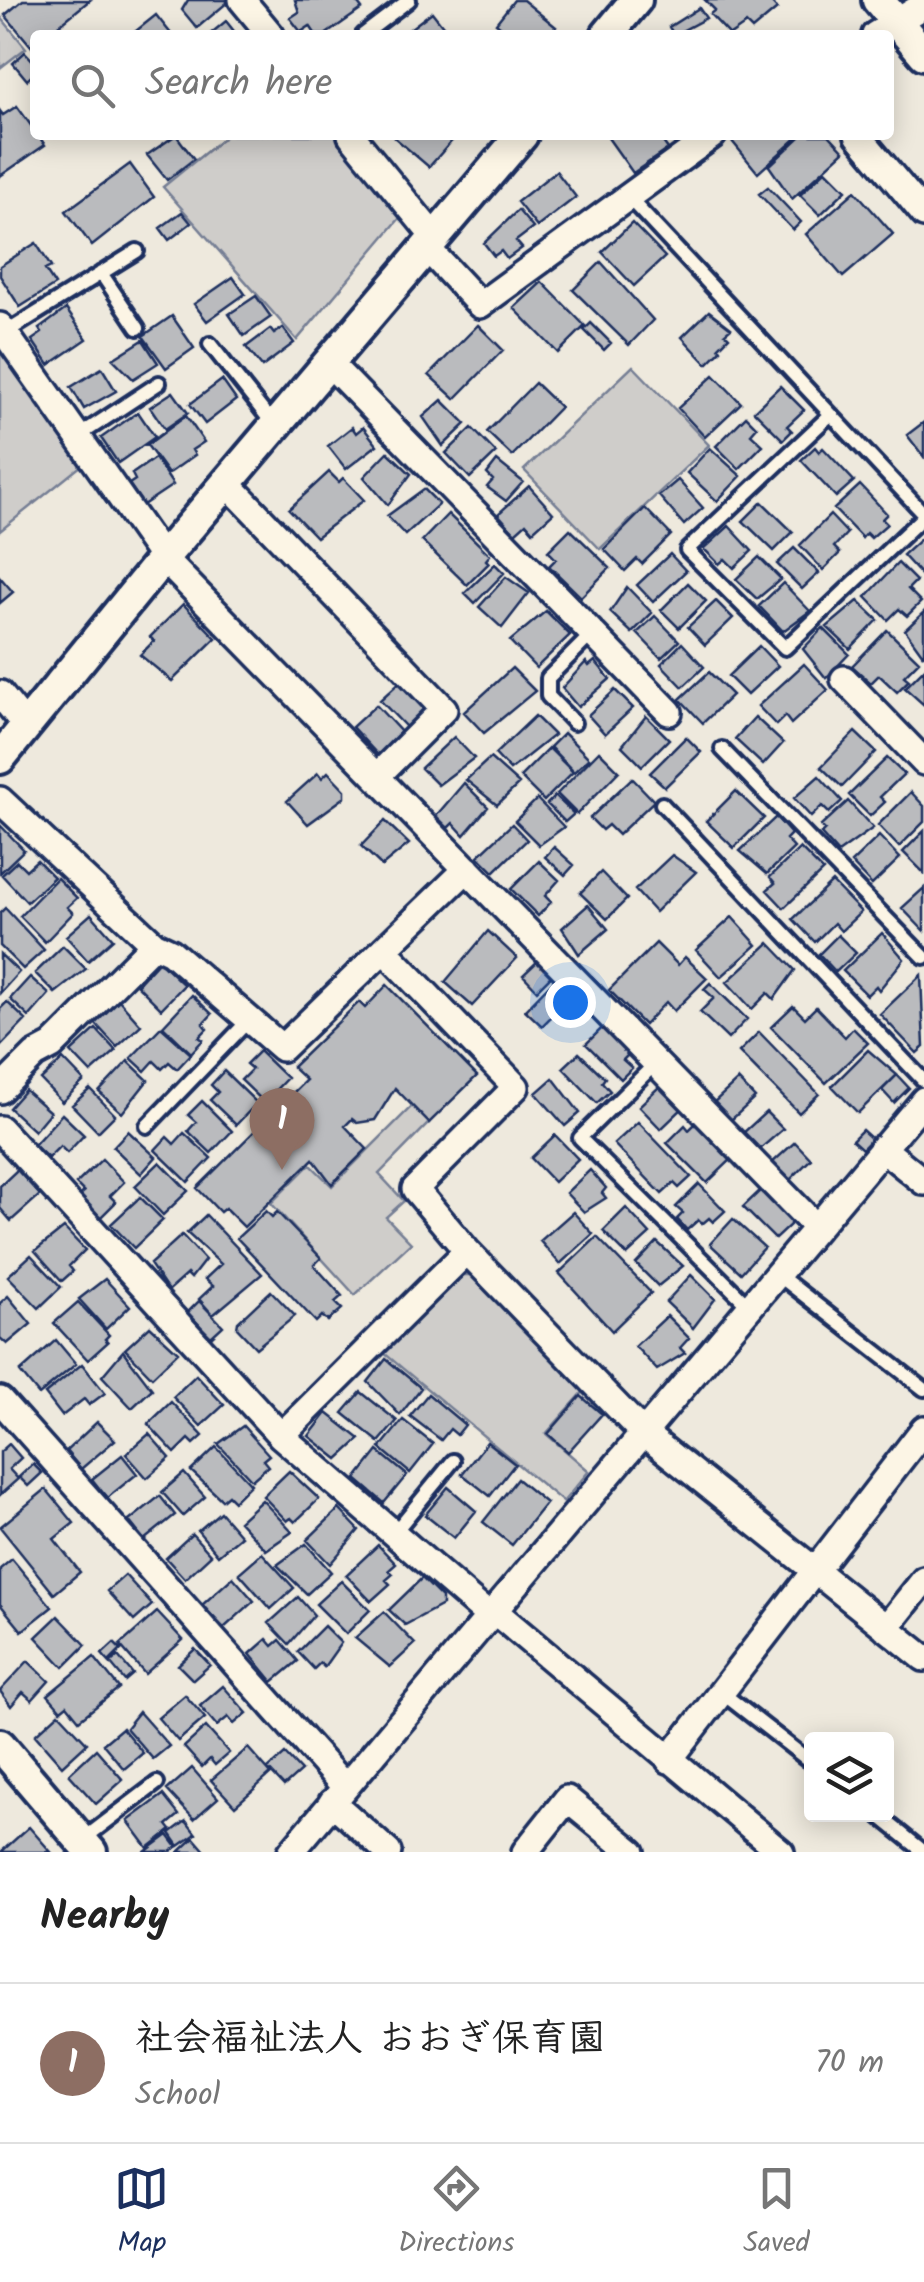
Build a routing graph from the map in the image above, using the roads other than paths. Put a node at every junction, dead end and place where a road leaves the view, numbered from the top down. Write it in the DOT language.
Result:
graph roads {
  1 [pos="242,0"];
  2 [pos="409,0"];
  3 [pos="636,0"];
  4 [pos="924,6"];
  5 [pos="884,19"];
  6 [pos="265,30"];
  7 [pos="369,30"];
  8 [pos="611,30"];
  9 [pos="924,54"];
  10 [pos="355,140"];
  11 [pos="518,140"];
  12 [pos="706,140"];
  13 [pos="862,140"];
  14 [pos="628,196"];
  15 [pos="924,214"];
  16 [pos="431,243"];
  17 [pos="138,251"];
  18 [pos="101,273"];
  19 [pos="138,328"];
  20 [pos="3,329"];
  21 [pos="210,344"];
  22 [pos="329,363"];
  23 [pos="159,383"];
  24 [pos="829,416"];
  25 [pos="275,426"];
  26 [pos="80,435"];
  27 [pos="227,482"];
  28 [pos="924,515"];
  29 [pos="163,558"];
  30 [pos="592,634"];
  31 [pos="844,678"];
  32 [pos="0,694"];
  33 [pos="669,712"];
  34 [pos="574,723"];
  35 [pos="26,726"];
  36 [pos="722,749"];
  37 [pos="0,758"];
  38 [pos="924,762"];
  39 [pos="378,775"];
  40 [pos="0,800"];
  41 [pos="662,804"];
  42 [pos="467,869"];
  43 [pos="154,944"];
  44 [pos="384,950"];
  45 [pos="924,958"];
  46 [pos="247,1022"];
  47 [pos="656,1064"];
  48 [pos="924,1081"];
  49 [pos="0,1090"];
  50 [pos="924,1100"];
  51 [pos="147,1126"];
  52 [pos="0,1129"];
  53 [pos="882,1148"];
  54 [pos="924,1182"];
  55 [pos="816,1226"];
  56 [pos="468,1252"];
  57 [pos="776,1273"];
  58 [pos="748,1306"];
  59 [pos="924,1388"];
  60 [pos="0,1400"];
  61 [pos="924,1429"];
  62 [pos="642,1432"];
  63 [pos="281,1436"];
  64 [pos="453,1461"];
  65 [pos="394,1534"];
  66 [pos="814,1571"];
  67 [pos="924,1580"];
  68 [pos="491,1613"];
  69 [pos="886,1628"];
  70 [pos="924,1658"];
  71 [pos="722,1692"];
  72 [pos="0,1745"];
  73 [pos="804,1757"];
  74 [pos="669,1760"];
  75 [pos="157,1783"];
  76 [pos="339,1795"];
  77 [pos="887,1822"];
  78 [pos="86,1846"];
  79 [pos="291,1852"];
  80 [pos="388,1852"];
  81 [pos="525,1852"];
  82 [pos="632,1852"];
  83 [pos="780,1852"];
  84 [pos="924,1852"];
  1 -- 6 [label="street"];
  2 -- 7 [label="lane"];
  3 -- 8 [label="street"];
  4 -- 5 [label="street"];
  5 -- 9 [label="street"];
  10 -- 16 [label="street"];
  11 -- 16 [label="street"];
  12 -- 14 [label="street"];
  13 -- 15 [label="street"];
  14 -- 16 [label="street"];
  14 -- 24 [label="lane"];
  16 -- 22 [label="street"];
  17 -- 18 [label="lane"];
  18 -- 19 [label="lane"];
  18 -- 20 [label="lane"];
  20 -- 26 [label="street"];
  21 -- 25 [label="lane"];
  22 -- 25 [label="street"];
  22 -- 30 [label="street"];
  23 -- 26 [label="lane"];
  24 -- 28 [label="lane"];
  24 -- 28 [label="lane"];
  25 -- 27 [label="street"];
  26 -- 29 [label="street"];
  27 -- 29 [label="street"];
  27 -- 39 [label="street"];
  29 -- 35 [label="street"];
  29 -- 39 [label="street"];
  30 -- 33 [label="street"];
  30 -- 34 [label="lane"];
  31 -- 38 [label="street"];
  32 -- 35 [label="street"];
  35 -- 37 [label="street"];
  36 -- 45 [label="lane"];
  39 -- 42 [label="street"];
  40 -- 43 [label="street"];
  41 -- 48 [label="lane"];
  42 -- 44 [label="street"];
  42 -- 47 [label="street"];
  43 -- 46 [label="street"];
  43 -- 49 [label="street"];
  44 -- 46 [label="street"];
  44 -- 56 [label="street"];
  46 -- 51 [label="lane"];
  47 -- 55 [label="street"];
  47 -- 58 [label="lane"];
  50 -- 53 [label="street"];
  52 -- 63 [label="street"];
  53 -- 54 [label="street"];
  53 -- 55 [label="street"];
  55 -- 57 [label="street"];
  56 -- 62 [label="street"];
  56 -- 63 [label="street"];
  57 -- 58 [label="street"];
  57 -- 59 [label="lane"];
  58 -- 62 [label="street"];
  60 -- 76 [label="street"];
  61 -- 66 [label="street"];
  62 -- 66 [label="street"];
  62 -- 68 [label="street"];
  63 -- 65 [label="street"];
  64 -- 65 [label="lane"];
  65 -- 68 [label="street"];
  66 -- 69 [label="street"];
  66 -- 71 [label="street"];
  67 -- 69 [label="street"];
  68 -- 74 [label="street"];
  68 -- 76 [label="street"];
  69 -- 70 [label="street"];
  71 -- 73 [label="lane"];
  71 -- 74 [label="street"];
  72 -- 78 [label="street"];
  74 -- 83 [label="street"];
  75 -- 78 [label="lane"];
  76 -- 79 [label="street"];
  76 -- 80 [label="street"];
  77 -- 84 [label="lane"];
  81 -- 82 [label="street"];
}
